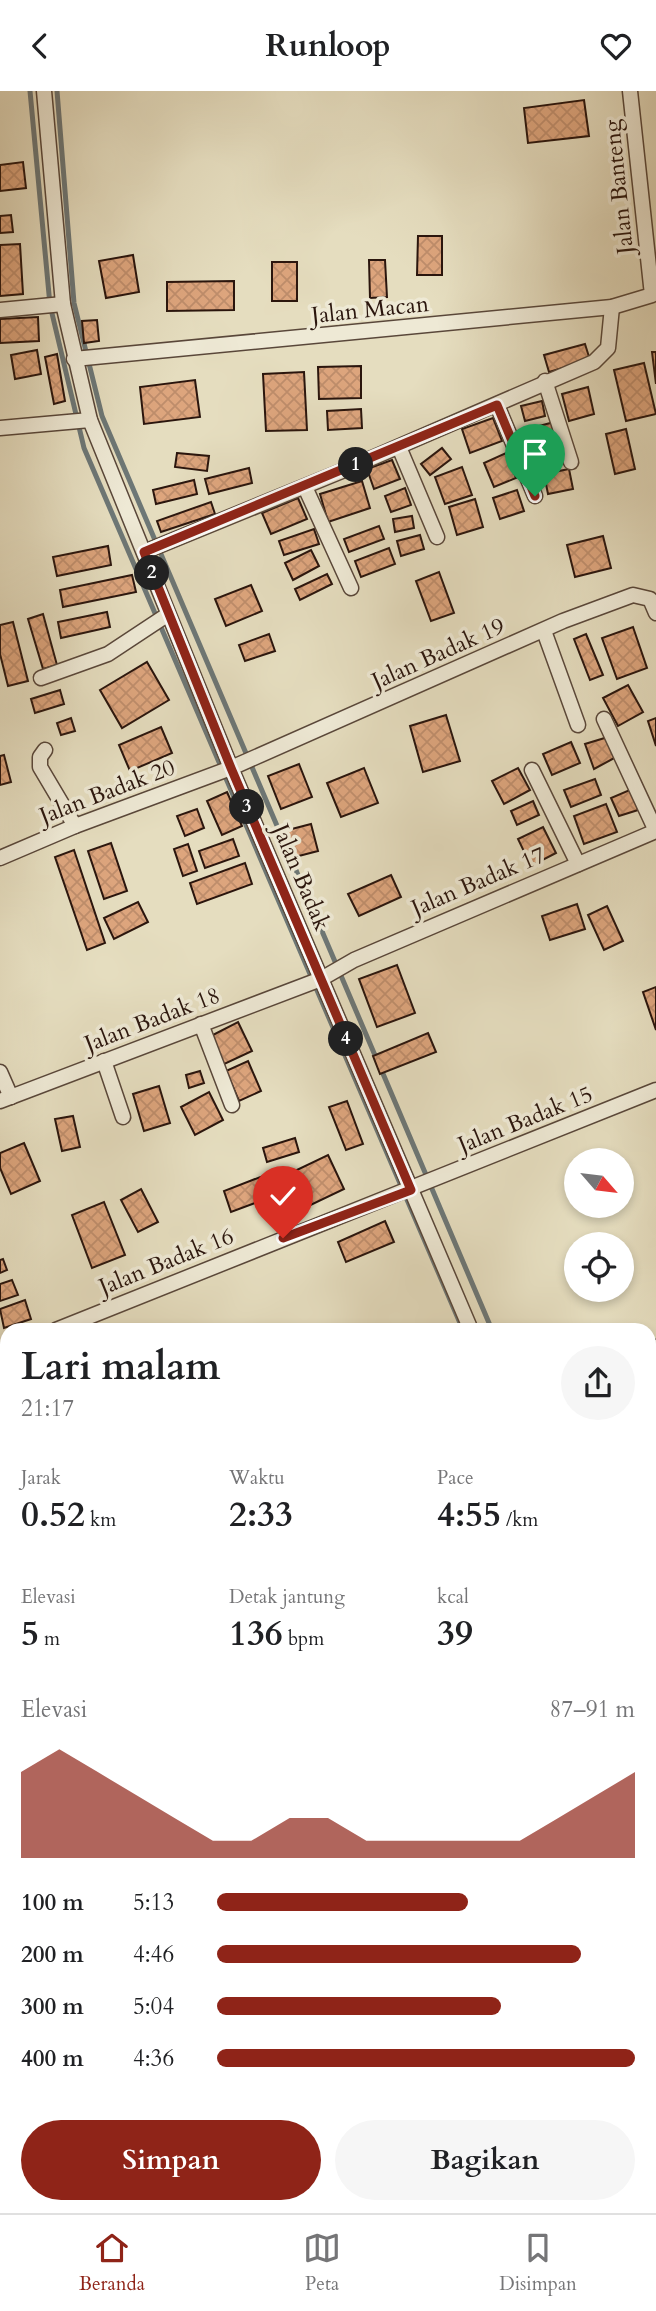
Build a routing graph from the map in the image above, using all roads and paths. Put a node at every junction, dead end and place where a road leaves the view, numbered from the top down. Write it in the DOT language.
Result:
graph roads {
  1 [pos="44,91"];
  2 [pos="631,91"];
  3 [pos="650,278"];
  4 [pos="654,295"];
  5 [pos="63,304"];
  6 [pos="612,307"];
  7 [pos="0,310"];
  8 [pos="74,359"];
  9 [pos="545,381"];
  10 [pos="497,405"];
  11 [pos="90,420"];
  12 [pos="0,428"];
  13 [pos="399,447"];
  14 [pos="571,462"];
  15 [pos="305,487"];
  16 [pos="535,496"];
  17 [pos="437,537"];
  18 [pos="144,552"];
  19 [pos="351,588"];
  20 [pos="656,613"];
  21 [pos="167,615"];
  22 [pos="544,631"];
  23 [pos="41,678"];
  24 [pos="604,719"];
  25 [pos="578,725"];
  26 [pos="45,750"];
  27 [pos="231,768"];
  28 [pos="532,769"];
  29 [pos="75,826"];
  30 [pos="656,831"];
  31 [pos="0,858"];
  32 [pos="578,864"];
  33 [pos="321,979"];
  34 [pos="201,1024"];
  35 [pos="104,1061"];
  36 [pos="0,1072"];
  37 [pos="656,1090"];
  38 [pos="6,1099"];
  39 [pos="232,1105"];
  40 [pos="122,1117"];
  41 [pos="411,1190"];
  42 [pos="74,1323"];
  43 [pos="468,1323"];
  1 -- 5 [label="street, Jalan Badak"];
  2 -- 3 [label="street, Jalan Banteng"];
  3 -- 4 [label="street, Jalan Macan"];
  4 -- 6 [label="street, Jalan Macan"];
  5 -- 7 [label="street"];
  5 -- 8 [label="street, Jalan Badak"];
  6 -- 8 [label="street, Jalan Macan"];
  6 -- 9 [label="street"];
  8 -- 11 [label="street, Jalan Badak"];
  9 -- 10 [label="street"];
  9 -- 14 [label="street"];
  10 -- 13 [label="street"];
  10 -- 16 [label="street"];
  11 -- 12 [label="street"];
  11 -- 18 [label="street, Jalan Badak"];
  13 -- 15 [label="street"];
  13 -- 17 [label="street"];
  15 -- 18 [label="street"];
  15 -- 19 [label="street"];
  18 -- 21 [label="street, Jalan Badak"];
  20 -- 22 [label="street, Jalan Badak 19"];
  21 -- 23 [label="street"];
  21 -- 27 [label="street, Jalan Badak"];
  22 -- 25 [label="street"];
  22 -- 27 [label="street, Jalan Badak 19"];
  24 -- 30 [label="street"];
  26 -- 29 [label="street"];
  27 -- 29 [label="street, Jalan Badak 20"];
  27 -- 33 [label="street, Jalan Badak"];
  28 -- 32 [label="street"];
  29 -- 31 [label="street, Jalan Badak 20"];
  30 -- 32 [label="street, Jalan Badak 17"];
  32 -- 33 [label="street, Jalan Badak 17"];
  33 -- 34 [label="street, Jalan Badak 18"];
  33 -- 41 [label="street, Jalan Badak"];
  34 -- 35 [label="street, Jalan Badak 18"];
  34 -- 39 [label="street"];
  35 -- 38 [label="street, Jalan Badak 18"];
  35 -- 40 [label="street"];
  36 -- 38 [label="street"];
  37 -- 41 [label="street, Jalan Badak 15"];
  41 -- 42 [label="street, Jalan Badak 16"];
  41 -- 43 [label="street, Jalan Badak"];
}
